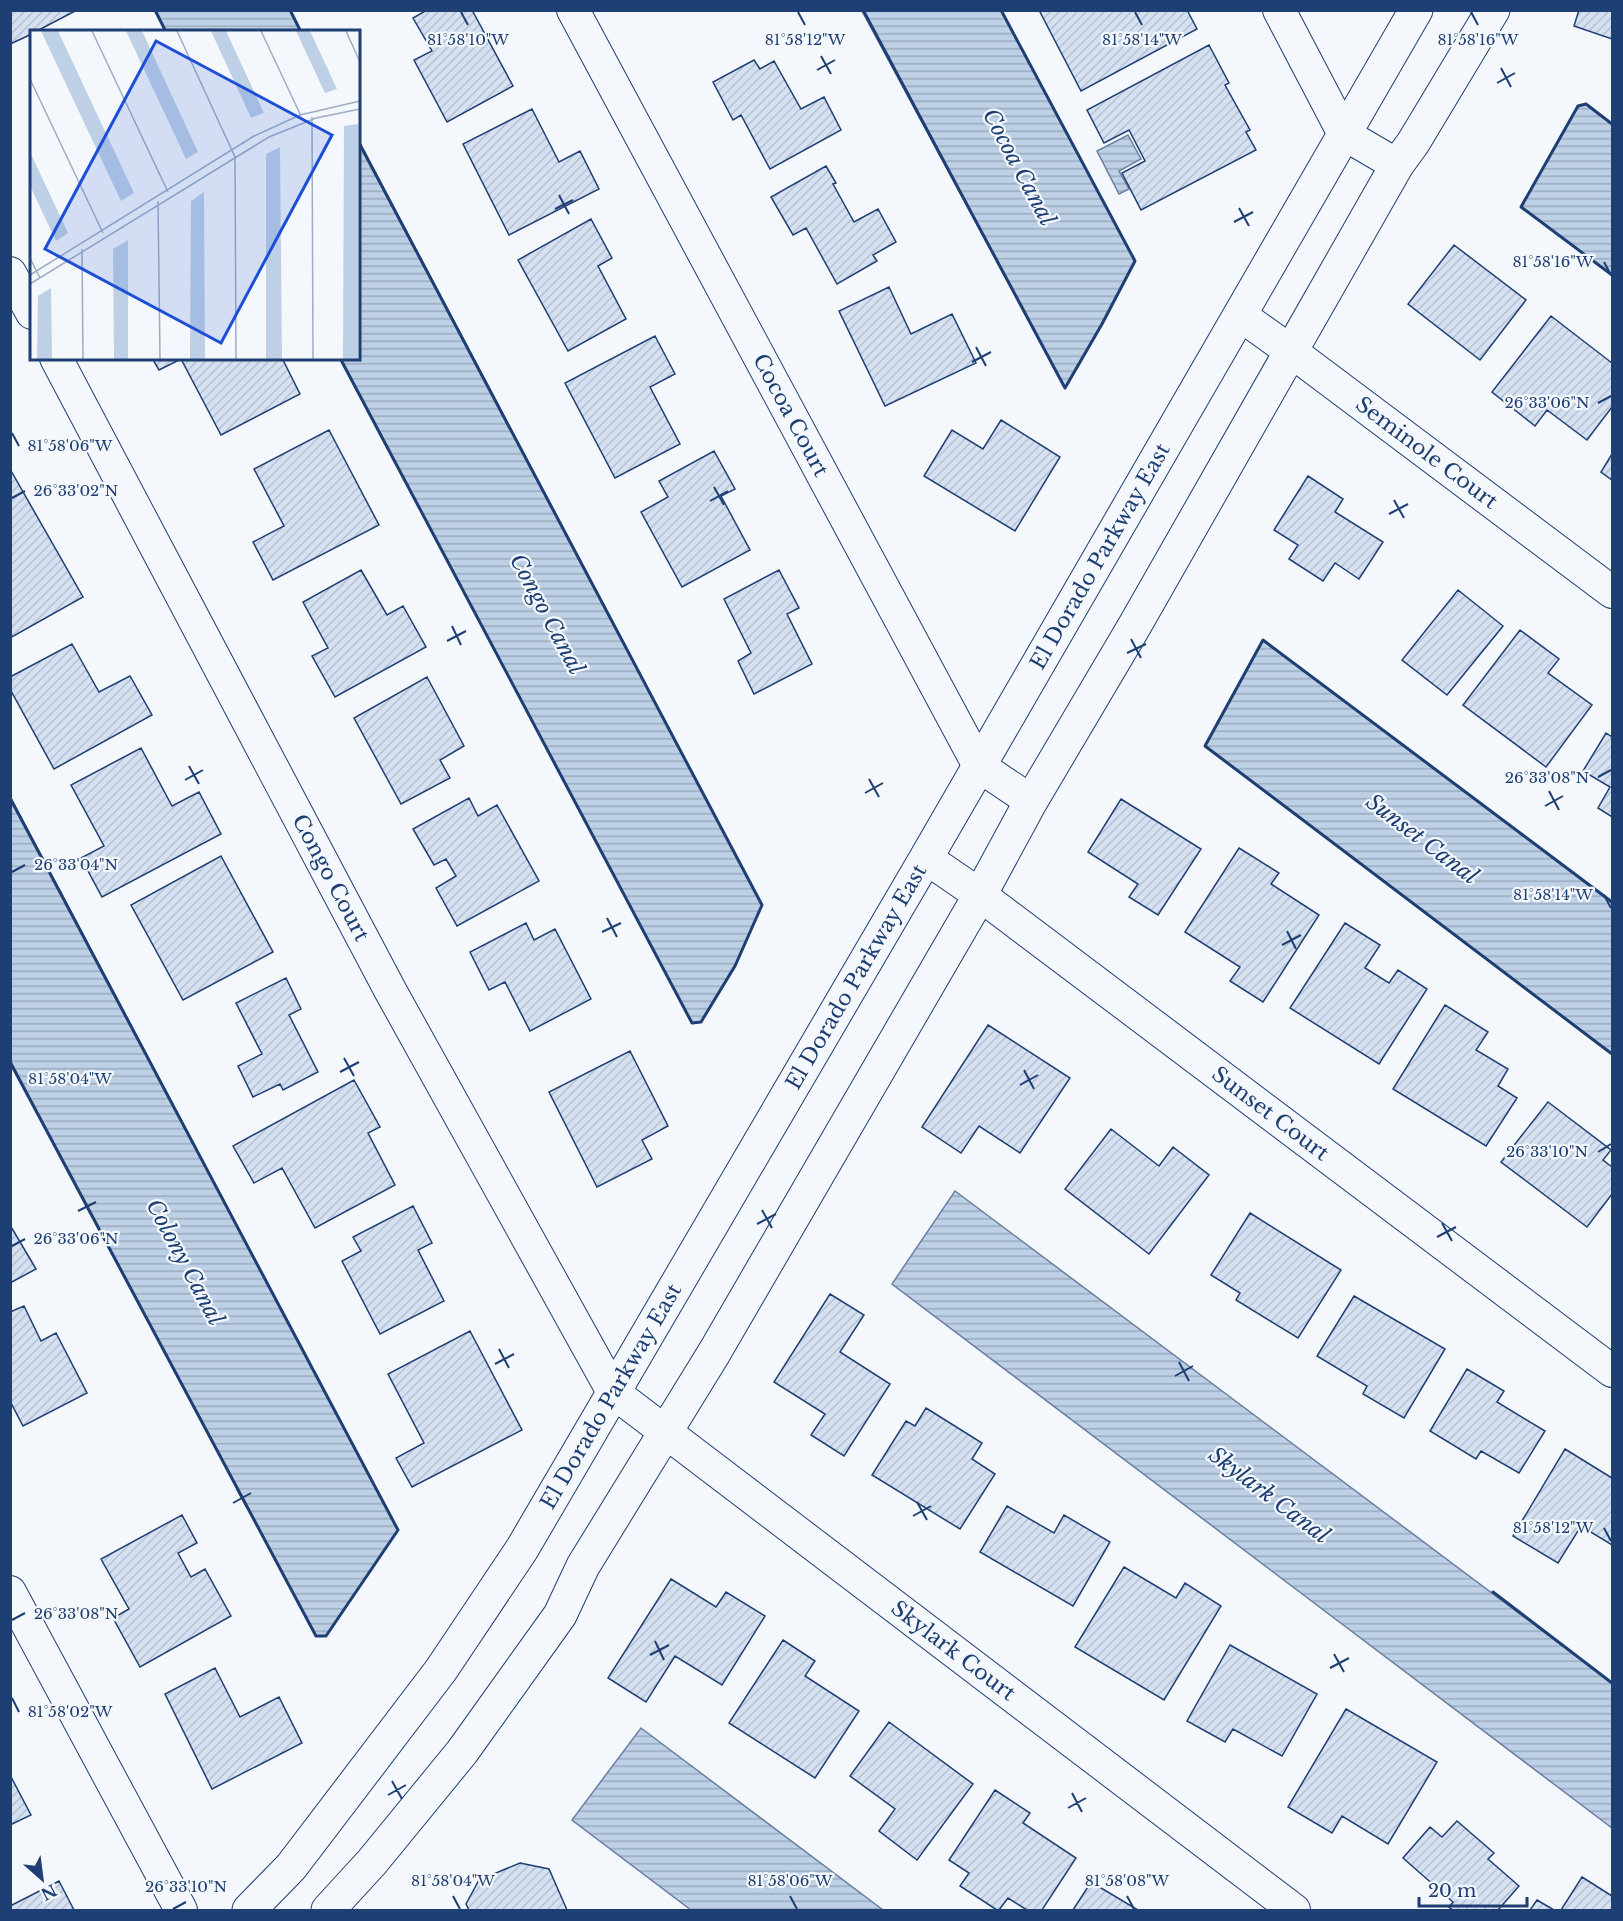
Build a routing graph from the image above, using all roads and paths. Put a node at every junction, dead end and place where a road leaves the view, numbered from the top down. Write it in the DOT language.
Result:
graph roads {
  1 [pos="573,10"];
  2 [pos="1279,10"];
  3 [pos="1416,10"];
  4 [pos="1493,10"];
  5 [pos="1344,134"];
  6 [pos="1397,165"];
  7 [pos="10,273"];
  8 [pos="30,309"];
  9 [pos="1239,315"];
  10 [pos="1292,352"];
  11 [pos="57,360"];
  12 [pos="1612,592"];
  13 [pos="979,766"];
  14 [pos="1031,801"];
  15 [pos="926,858"];
  16 [pos="980,895"];
  17 [pos="1612,1371"];
  18 [pos="613,1392"];
  19 [pos="666,1433"];
  20 [pos="10,1593"];
  21 [pos="255,1909"];
  22 [pos="181,1911"];
  23 [pos="328,1911"];
  24 [pos="1294,1911"];
  1 -- 13 [label="street, Cocoa Court"];
  2 -- 5 [label="street"];
  3 -- 5 [label="street, El Dorado Parkway East"];
  4 -- 6 [label="street"];
  5 -- 6 [label="street"];
  5 -- 9 [label="street, El Dorado Parkway East"];
  6 -- 10 [label="street"];
  7 -- 8 [label="street"];
  9 -- 10 [label="street, Seminole Court"];
  9 -- 13 [label="street, El Dorado Parkway East"];
  10 -- 12 [label="street, Seminole Court"];
  10 -- 14 [label="street"];
  11 -- 18 [label="street, Congo Court"];
  13 -- 14 [label="street, Cocoa Court"];
  13 -- 15 [label="street, El Dorado Parkway East"];
  14 -- 16 [label="street"];
  15 -- 16 [label="street, Sunset Court"];
  15 -- 18 [label="street, El Dorado Parkway East"];
  16 -- 17 [label="street, Sunset Court"];
  16 -- 19 [label="street"];
  18 -- 19 [label="street, Skylark Court"];
  18 -- 21 [label="street, El Dorado Parkway East"];
  19 -- 23 [label="street"];
  19 -- 24 [label="street, Skylark Court"];
  20 -- 22 [label="street"];
}
